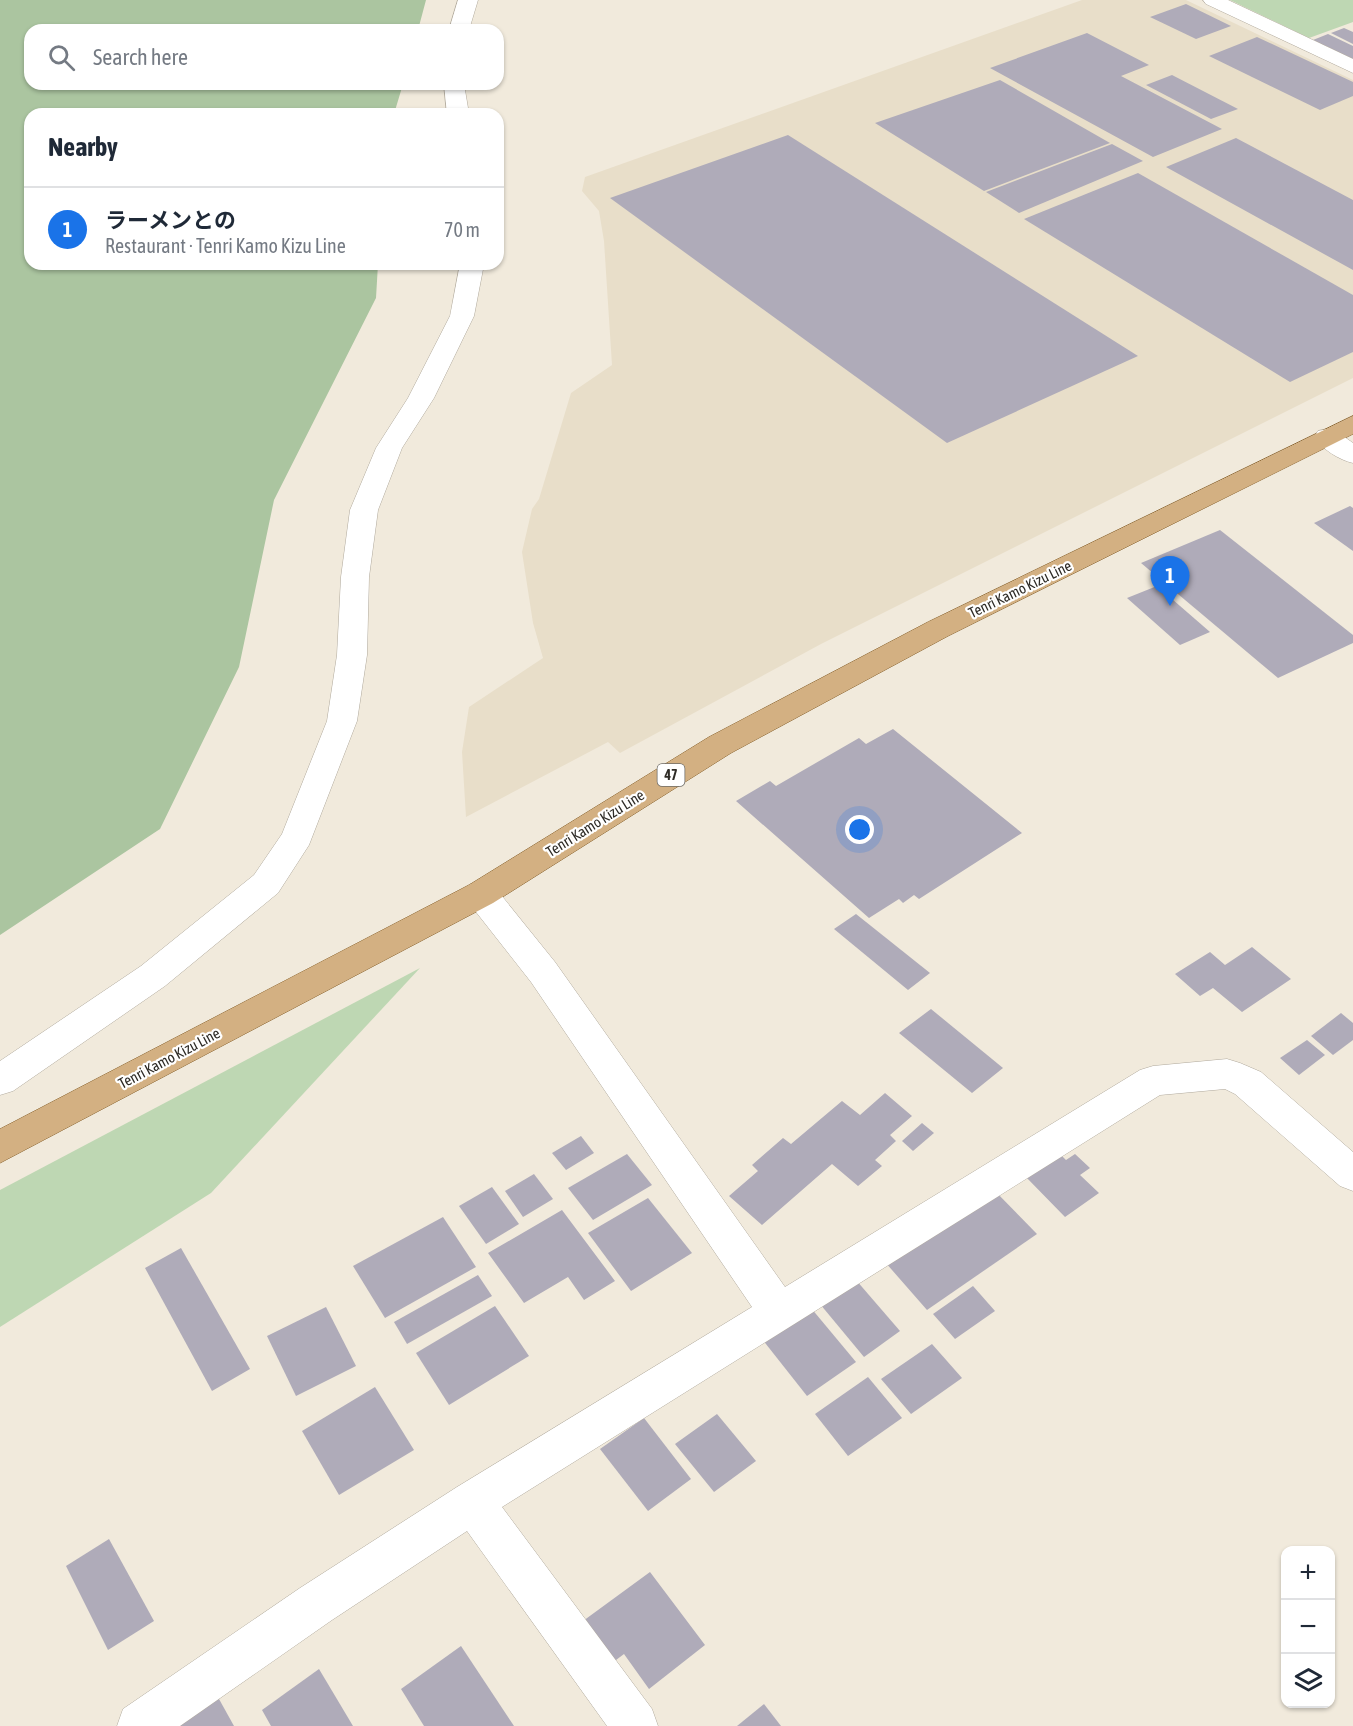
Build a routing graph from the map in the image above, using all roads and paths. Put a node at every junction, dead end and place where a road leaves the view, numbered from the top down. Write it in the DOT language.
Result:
graph roads {
  1 [pos="468,0"];
  2 [pos="1213,0"];
  3 [pos="461,24"];
  4 [pos="1353,68"];
  5 [pos="455,90"];
  6 [pos="457,108"];
  7 [pos="471,270"];
  8 [pos="1340,430"];
  9 [pos="1353,455"];
  10 [pos="481,894"];
  11 [pos="0,1080"];
  12 [pos="0,1147"];
  13 [pos="1353,1175"];
  14 [pos="778,1312"];
  15 [pos="472,1502"];
  16 [pos="140,1726"];
  17 [pos="635,1726"];
  1 -- 3 [label="street"];
  2 -- 4 [label="street"];
  5 -- 6 [label="street"];
  7 -- 11 [label="street"];
  8 -- 9 [label="street"];
  8 -- 10 [label="main road, Tenri Kamo Kizu Line / 47"];
  10 -- 12 [label="main road, Tenri Kamo Kizu Line / 47"];
  10 -- 14 [label="street"];
  13 -- 14 [label="street"];
  14 -- 15 [label="street"];
  15 -- 16 [label="street"];
  15 -- 17 [label="street"];
}
